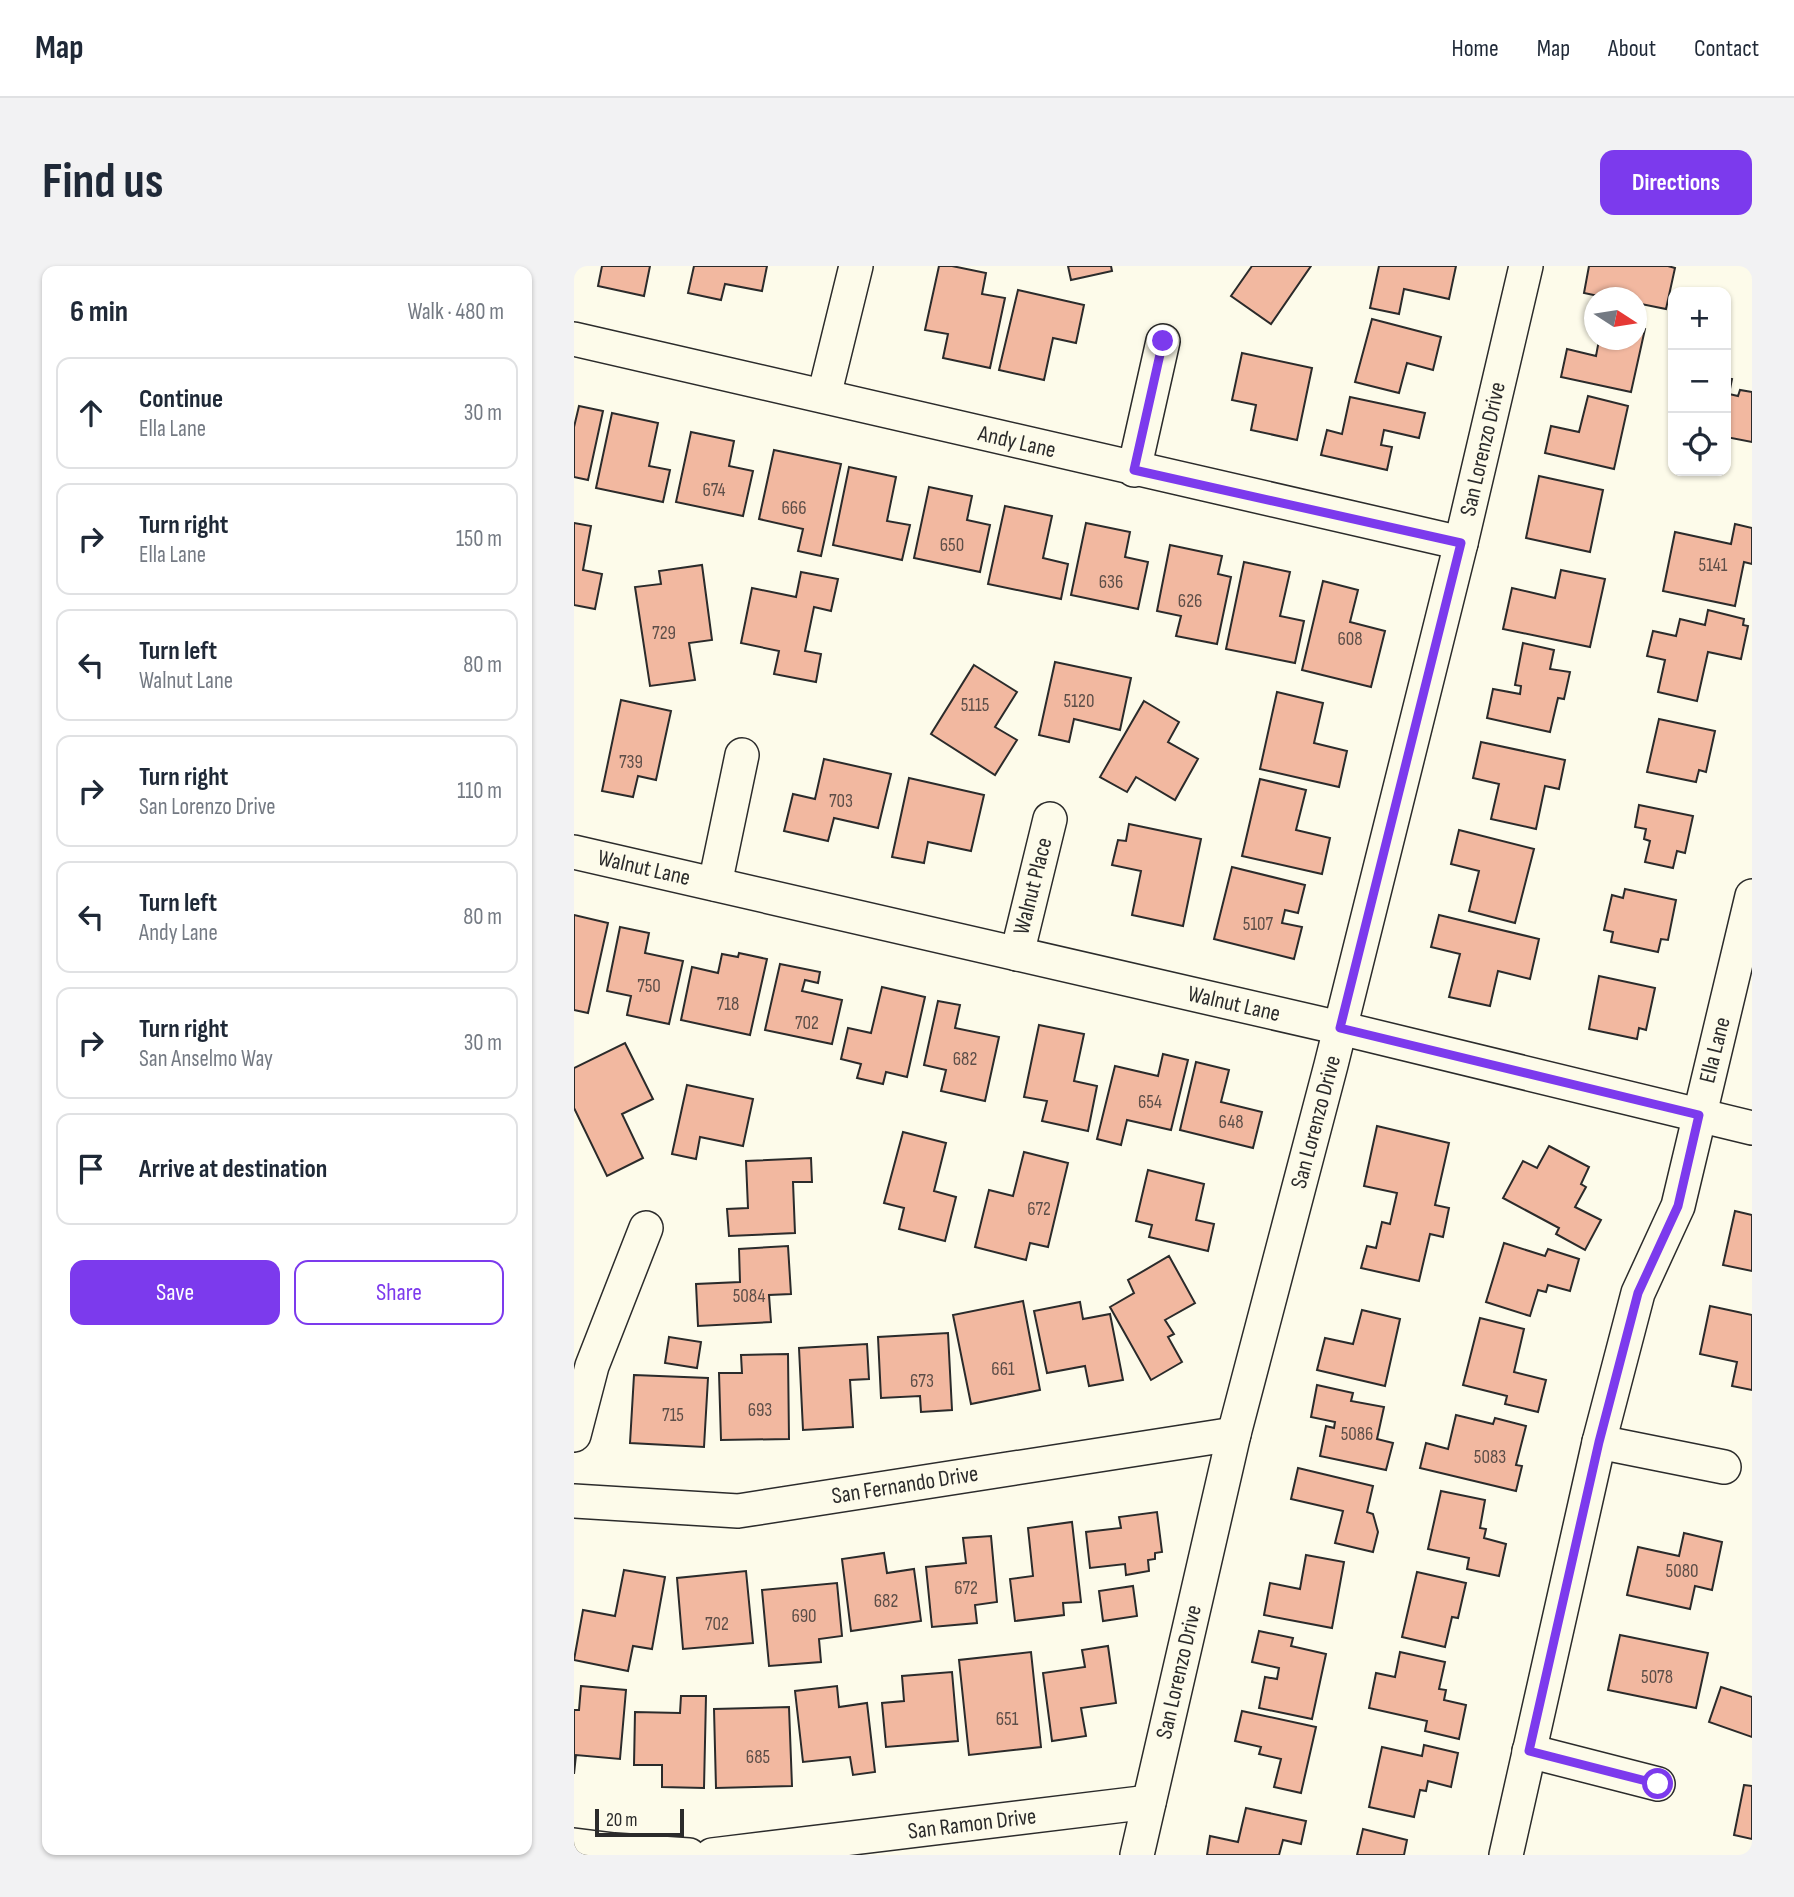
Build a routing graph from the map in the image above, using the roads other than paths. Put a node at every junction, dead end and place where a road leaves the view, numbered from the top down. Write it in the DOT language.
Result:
graph roads {
  1 [pos="856,266"];
  2 [pos="1526,266"];
  3 [pos="574,340"];
  4 [pos="1163,341"];
  5 [pos="824,396"];
  6 [pos="1134,470"];
  7 [pos="1461,543"];
  8 [pos="742,755"];
  9 [pos="1050,819"];
  10 [pos="574,852"];
  11 [pos="715,884"];
  12 [pos="1752,896"];
  13 [pos="1017,954"];
  14 [pos="1340,1028"];
  15 [pos="1699,1115"];
  16 [pos="1752,1128"];
  17 [pos="646,1228"];
  18 [pos="1234,1434"];
  19 [pos="574,1435"];
  20 [pos="1599,1442"];
  21 [pos="1724,1467"];
  22 [pos="574,1501"];
  23 [pos="1529,1751"];
  24 [pos="1658,1784"];
  25 [pos="1149,1802"];
  26 [pos="574,1845"];
  27 [pos="689,1855"];
  28 [pos="712,1855"];
  29 [pos="1137,1855"];
  30 [pos="1506,1855"];
  1 -- 5 [label="street"];
  2 -- 7 [label="street, San Lorenzo Drive"];
  3 -- 5 [label="street, Andy Lane"];
  4 -- 6 [label="street"];
  5 -- 6 [label="street, Andy Lane"];
  6 -- 7 [label="street, Andy Lane"];
  7 -- 14 [label="street, San Lorenzo Drive"];
  8 -- 11 [label="street, Walnut Lane"];
  9 -- 13 [label="street, Walnut Place"];
  10 -- 11 [label="street, Walnut Lane"];
  11 -- 13 [label="street, Walnut Lane"];
  12 -- 15 [label="street, Ella Lane"];
  13 -- 14 [label="street, Walnut Lane"];
  14 -- 15 [label="street, Walnut Lane"];
  14 -- 18 [label="street, San Lorenzo Drive"];
  15 -- 16 [label="street, Walnut Lane"];
  15 -- 20 [label="street, Ella Lane"];
  17 -- 19 [label="street"];
  18 -- 22 [label="street, San Fernando Drive"];
  18 -- 25 [label="street, San Lorenzo Drive"];
  20 -- 21 [label="street"];
  20 -- 23 [label="street, Ella Lane"];
  23 -- 24 [label="street"];
  23 -- 30 [label="street, Ella Lane"];
  25 -- 28 [label="street, San Ramon Drive"];
  25 -- 29 [label="street, San Lorenzo Drive"];
  26 -- 27 [label="street"];
}
